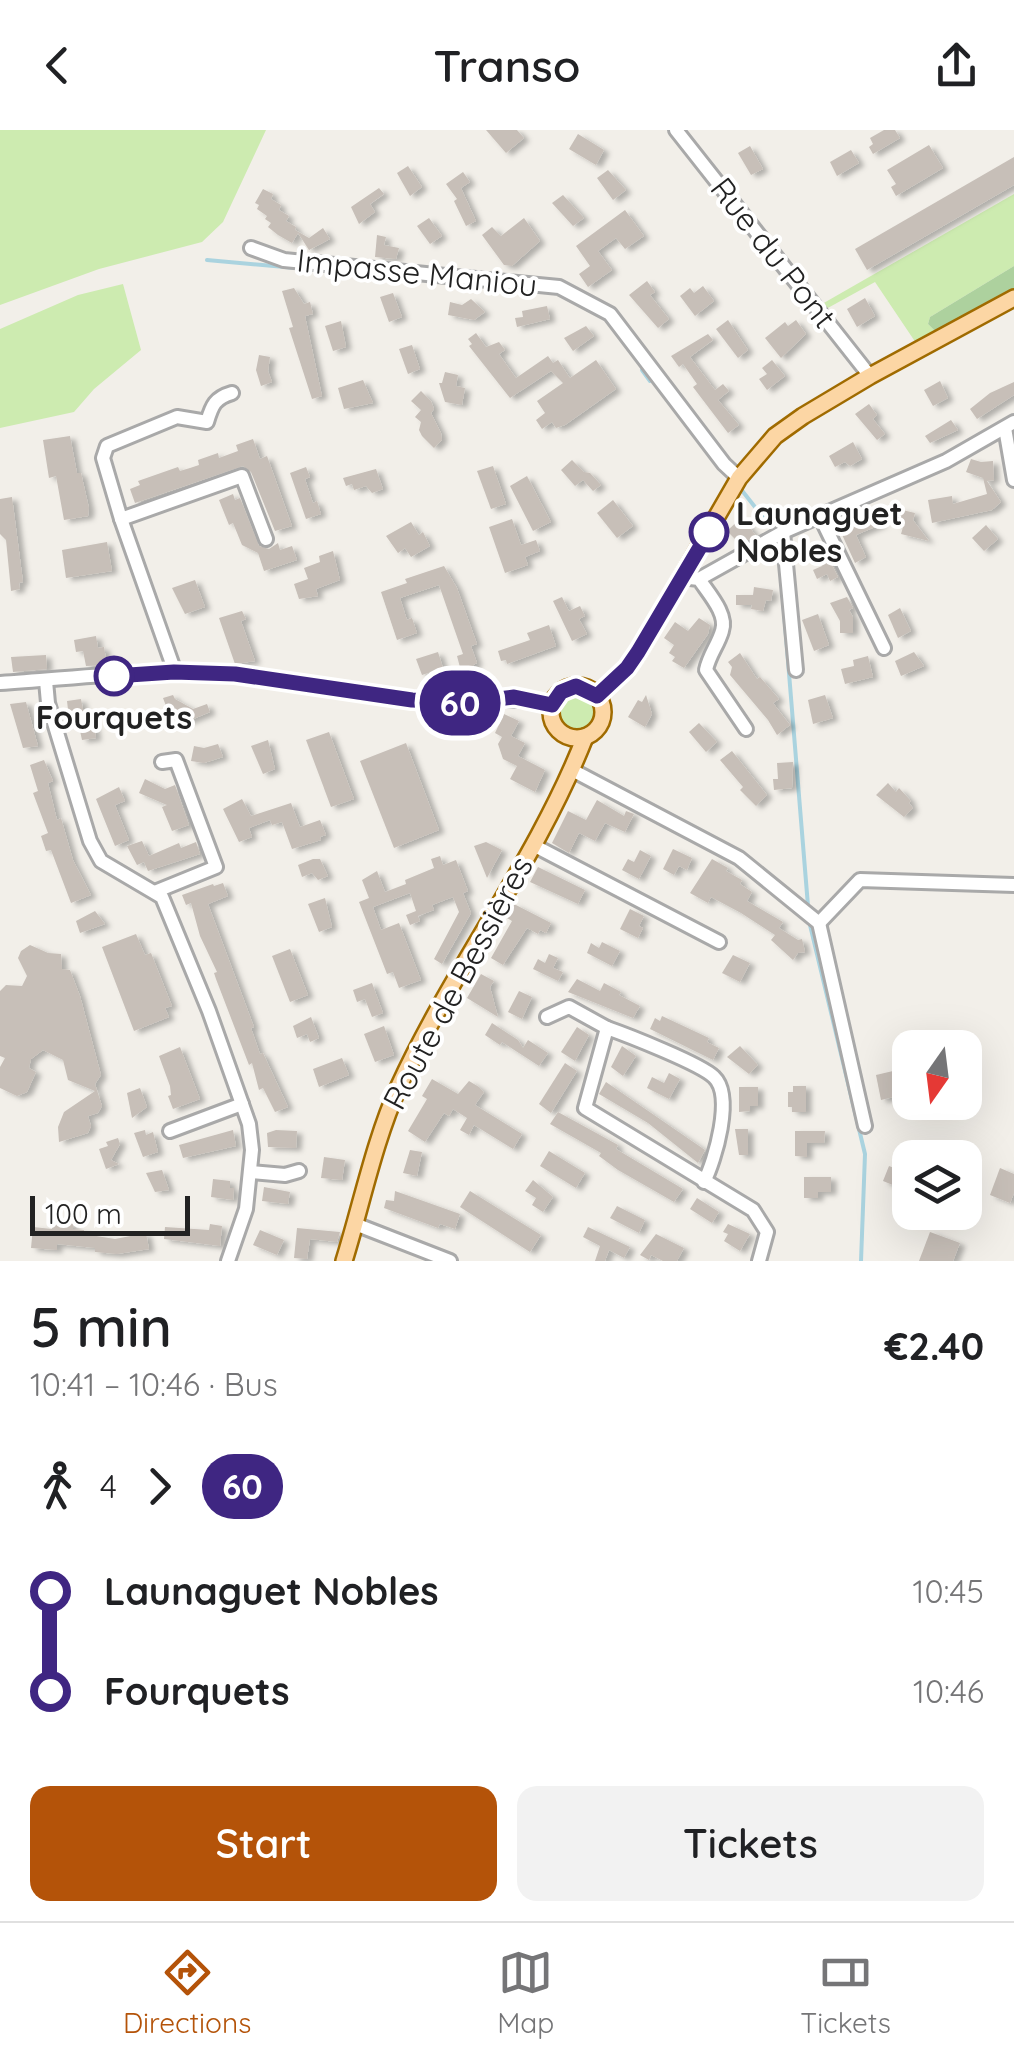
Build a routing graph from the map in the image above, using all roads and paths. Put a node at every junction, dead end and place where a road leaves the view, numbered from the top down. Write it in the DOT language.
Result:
graph roads {
  1 [pos="676,130"];
  2 [pos="251,248"];
  3 [pos="1014,298"];
  4 [pos="870,376"];
  5 [pos="232,393"];
  6 [pos="1009,425"];
  7 [pos="739,478"];
  8 [pos="1014,480"];
  9 [pos="819,514"];
  10 [pos="122,519"];
  11 [pos="783,532"];
  12 [pos="266,539"];
  13 [pos="691,578"];
  14 [pos="884,648"];
  15 [pos="796,670"];
  16 [pos="174,672"];
  17 [pos="46,680"];
  18 [pos="0,684"];
  19 [pos="597,696"];
  20 [pos="552,705"];
  21 [pos="746,729"];
  22 [pos="562,734"];
  23 [pos="585,737"];
  24 [pos="162,762"];
  25 [pos="572,770"];
  26 [pos="533,845"];
  27 [pos="1014,885"];
  28 [pos="157,891"];
  29 [pos="819,923"];
  30 [pos="718,942"];
  31 [pos="547,1017"];
  32 [pos="607,1028"];
  33 [pos="242,1104"];
  34 [pos="865,1126"];
  35 [pos="170,1131"];
  36 [pos="299,1170"];
  37 [pos="251,1172"];
  38 [pos="704,1182"];
  39 [pos="354,1224"];
  40 [pos="228,1261"];
  41 [pos="344,1261"];
  42 [pos="450,1261"];
  43 [pos="759,1261"];
  1 -- 4 [label="street, Rue du Pont"];
  2 -- 7 [label="street, Impasse Maniou"];
  3 -- 4 [label="main road"];
  4 -- 7 [label="main road"];
  5 -- 10 [label="street"];
  6 -- 8 [label="street"];
  6 -- 9 [label="street"];
  7 -- 13 [label="main road"];
  9 -- 11 [label="street"];
  9 -- 14 [label="street"];
  10 -- 12 [label="street"];
  10 -- 16 [label="street"];
  11 -- 13 [label="street"];
  11 -- 15 [label="street"];
  13 -- 19 [label="main road"];
  13 -- 21 [label="street"];
  16 -- 17 [label="street"];
  16 -- 20 [label="street"];
  17 -- 18 [label="street"];
  17 -- 28 [label="street"];
  19 -- 20 [label="main road"];
  19 -- 23 [label="main road"];
  20 -- 22 [label="main road"];
  22 -- 23 [label="main road"];
  22 -- 25 [label="main road"];
  23 -- 25 [label="main road, Route de Bessières"];
  24 -- 28 [label="street"];
  25 -- 26 [label="main road, Route de Bessières"];
  25 -- 29 [label="street"];
  26 -- 30 [label="street"];
  26 -- 39 [label="main road, Route de Bessières"];
  27 -- 29 [label="street"];
  28 -- 33 [label="street"];
  29 -- 34 [label="street"];
  31 -- 32 [label="street"];
  32 -- 38 [label="street"];
  32 -- 38 [label="street"];
  33 -- 35 [label="street"];
  33 -- 37 [label="street"];
  36 -- 37 [label="street"];
  37 -- 40 [label="street"];
  38 -- 43 [label="street"];
  39 -- 41 [label="main road, Route de Bessières"];
  39 -- 42 [label="street"];
}
